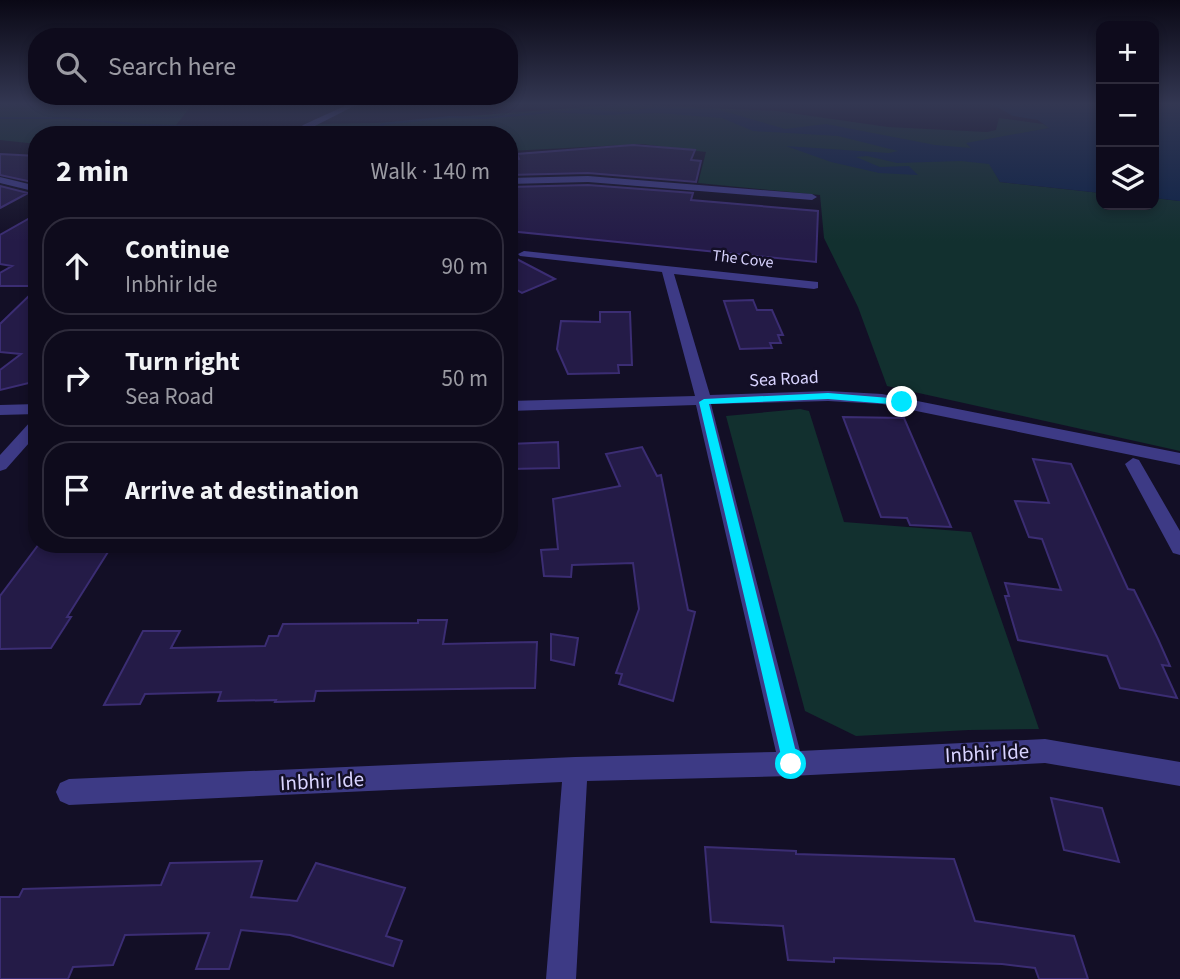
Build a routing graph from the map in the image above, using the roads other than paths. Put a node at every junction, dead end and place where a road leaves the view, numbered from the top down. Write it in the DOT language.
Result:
graph roads {
  1 [pos="0,180"];
  2 [pos="518,181"];
  3 [pos="28,187"];
  4 [pos="811,197"];
  5 [pos="524,254"];
  6 [pos="667,268"];
  7 [pos="814,285"];
  8 [pos="704,402"];
  9 [pos="518,406"];
  10 [pos="28,409"];
  11 [pos="0,410"];
  12 [pos="28,434"];
  13 [pos="1180,458"];
  14 [pos="1133,464"];
  15 [pos="0,465"];
  16 [pos="1180,548"];
  17 [pos="791,764"];
  18 [pos="575,769"];
  19 [pos="1180,774"];
  20 [pos="69,792"];
  21 [pos="561,979"];
  1 -- 3 [label="street"];
  2 -- 4 [label="street"];
  5 -- 6 [label="street, The Cove"];
  6 -- 7 [label="street, The Cove"];
  6 -- 8 [label="street"];
  8 -- 9 [label="street, Sea Road"];
  8 -- 13 [label="street, Sea Road"];
  8 -- 17 [label="street"];
  10 -- 11 [label="street"];
  12 -- 15 [label="street"];
  14 -- 16 [label="street"];
  17 -- 18 [label="street, Inbhir Ide"];
  17 -- 19 [label="street, Inbhir Ide"];
  18 -- 20 [label="street, Inbhir Ide"];
  18 -- 21 [label="street"];
}
